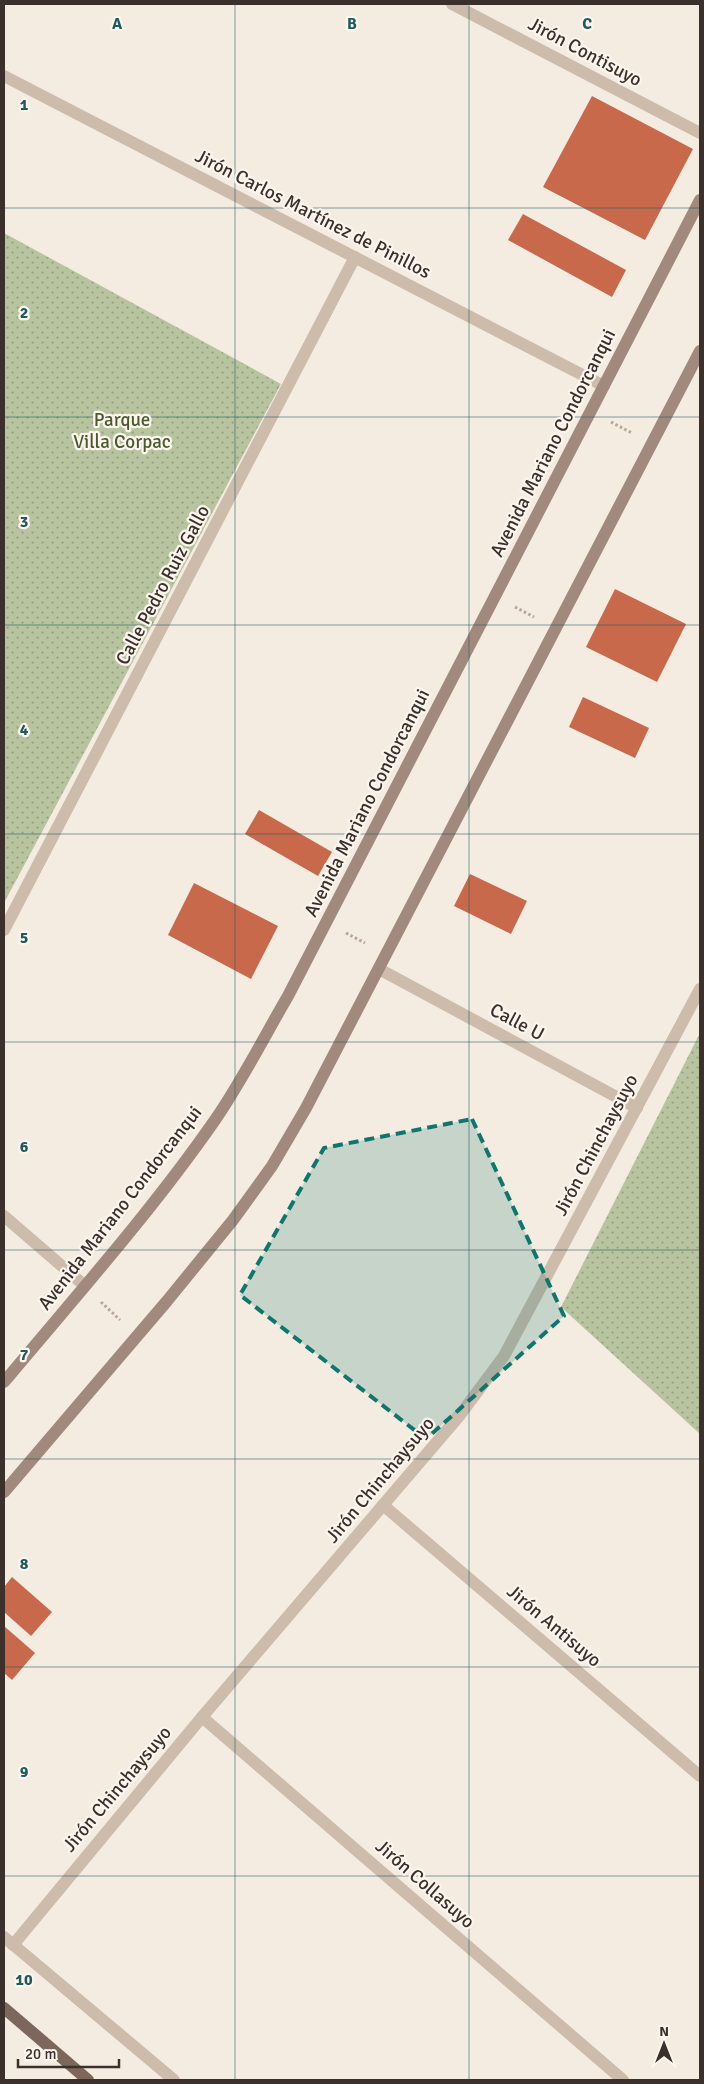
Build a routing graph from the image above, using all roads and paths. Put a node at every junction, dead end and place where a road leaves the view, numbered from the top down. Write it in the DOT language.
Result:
graph roads {
  1 [pos="454,4"];
  2 [pos="4,76"];
  3 [pos="700,133"];
  4 [pos="700,200"];
  5 [pos="355,257"];
  6 [pos="700,351"];
  7 [pos="604,386"];
  8 [pos="591,411"];
  9 [pos="652,444"];
  10 [pos="495,596"];
  11 [pos="556,629"];
  12 [pos="326,921"];
  13 [pos="4,930"];
  14 [pos="387,955"];
  15 [pos="379,969"];
  16 [pos="700,990"];
  17 [pos="637,1108"];
  18 [pos="4,1216"];
  19 [pos="85,1286"];
  20 [pos="136,1336"];
  21 [pos="4,1382"];
  22 [pos="4,1492"];
  23 [pos="383,1505"];
  24 [pos="202,1717"];
  25 [pos="700,1776"];
  26 [pos="8,1941"];
  27 [pos="4,2008"];
  28 [pos="88,2080"];
  29 [pos="174,2080"];
  30 [pos="623,2080"];
  1 -- 3 [label="street, Jirón Contisuyo"];
  2 -- 5 [label="street, Jirón Carlos Martínez de Pinillos"];
  4 -- 7 [label="main road, Avenida Mariano Condorcanqui"];
  5 -- 7 [label="street, Jirón Carlos Martínez de Pinillos"];
  5 -- 13 [label="street, Calle Pedro Ruiz Gallo"];
  6 -- 9 [label="main road"];
  7 -- 8 [label="main road, Avenida Mariano Condorcanqui"];
  8 -- 9 [label="path"];
  8 -- 10 [label="main road, Avenida Mariano Condorcanqui"];
  9 -- 11 [label="main road"];
  10 -- 11 [label="path"];
  10 -- 12 [label="main road, Avenida Mariano Condorcanqui"];
  11 -- 14 [label="main road"];
  12 -- 14 [label="path"];
  12 -- 19 [label="main road, Avenida Mariano Condorcanqui"];
  14 -- 15 [label="main road"];
  15 -- 17 [label="street, Calle U"];
  15 -- 20 [label="main road"];
  16 -- 17 [label="street, Jirón Chinchaysuyo"];
  17 -- 23 [label="street, Jirón Chinchaysuyo"];
  18 -- 19 [label="street"];
  19 -- 20 [label="path"];
  19 -- 21 [label="main road, Avenida Mariano Condorcanqui"];
  20 -- 22 [label="main road"];
  23 -- 24 [label="street, Jirón Chinchaysuyo"];
  23 -- 25 [label="street, Jirón Antisuyo"];
  24 -- 26 [label="street, Jirón Chinchaysuyo"];
  24 -- 30 [label="street, Jirón Collasuyo"];
  26 -- 29 [label="street"];
  27 -- 28 [label="main road"];
}
